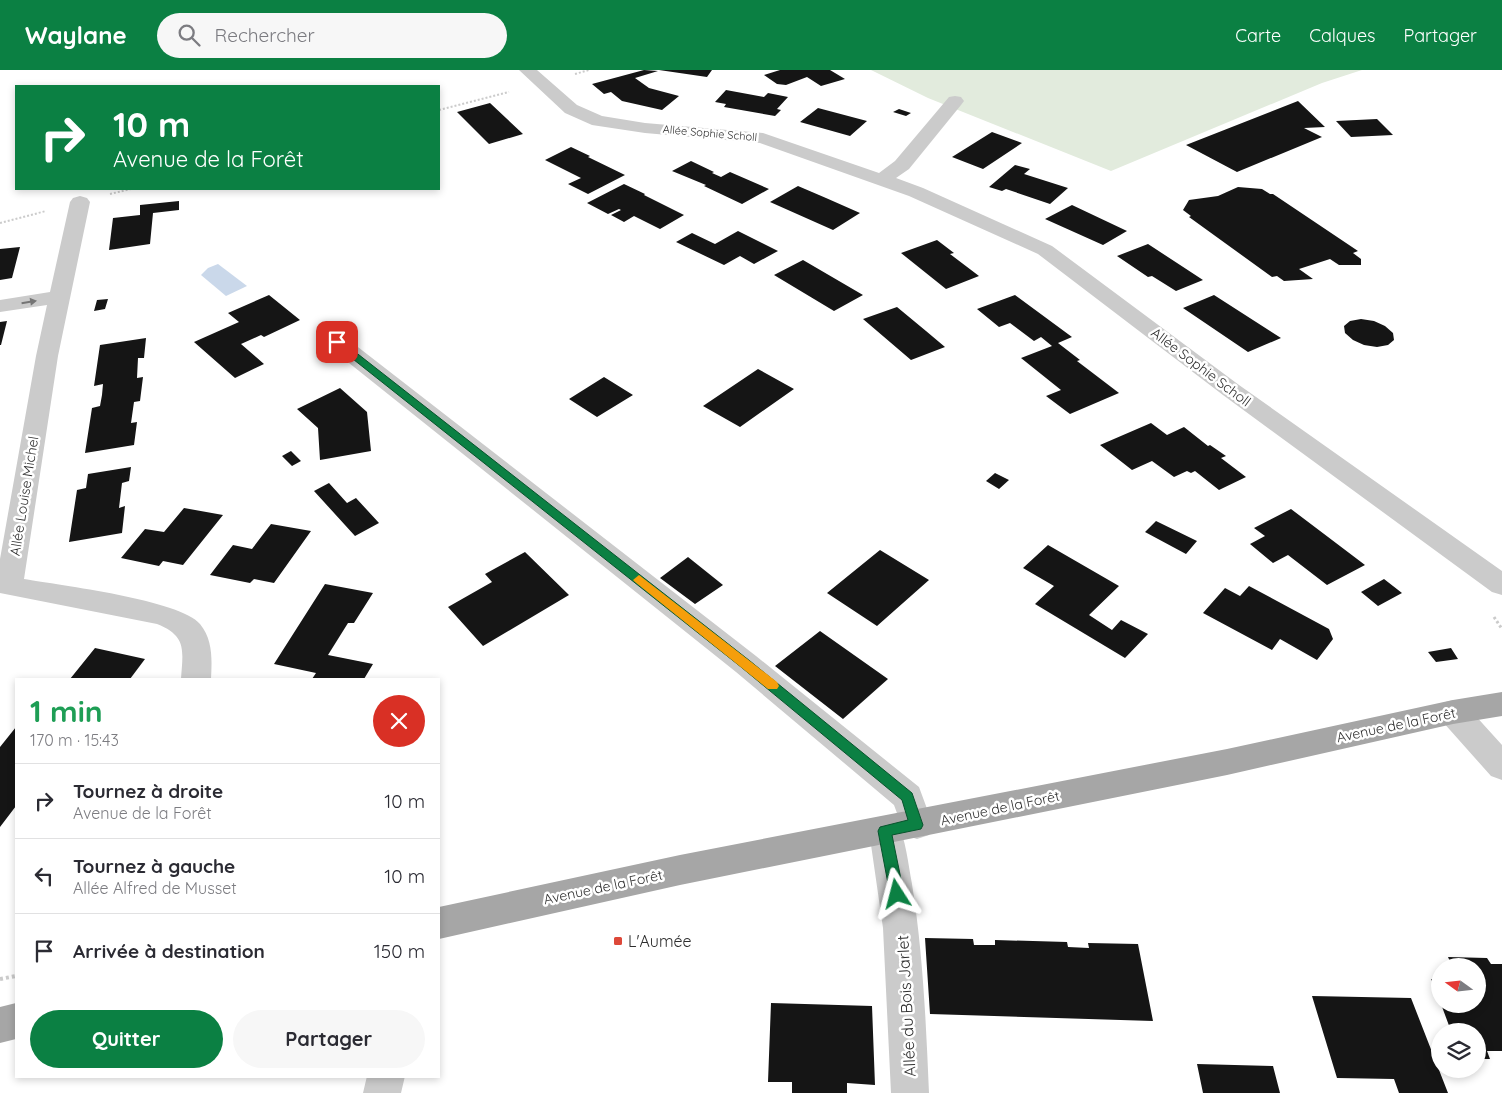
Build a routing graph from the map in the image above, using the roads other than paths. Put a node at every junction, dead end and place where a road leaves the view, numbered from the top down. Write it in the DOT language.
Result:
graph roads {
  1 [pos="535,76"];
  2 [pos="955,101"];
  3 [pos="883,179"];
  4 [pos="80,202"];
  5 [pos="59,297"];
  6 [pos="0,306"];
  7 [pos="337,342"];
  8 [pos="5,585"];
  9 [pos="1502,585"];
  10 [pos="196,678"];
  11 [pos="1502,704"];
  12 [pos="1454,712"];
  13 [pos="1502,767"];
  14 [pos="901,828"];
  15 [pos="440,923"];
  16 [pos="15,1021"];
  17 [pos="0,1025"];
  18 [pos="386,1078"];
  19 [pos="382,1093"];
  20 [pos="910,1093"];
  1 -- 3 [label="street, Allée Sophie Scholl"];
  2 -- 3 [label="street"];
  3 -- 9 [label="street, Allée Sophie Scholl"];
  4 -- 5 [label="street, Allée Louise Michel"];
  6 -- 5 [label="street, one-way"];
  5 -- 8 [label="street, Allée Louise Michel"];
  7 -- 14 [label="street, Allée du Bois Jarlet"];
  8 -- 10 [label="street, Allée Louise Michel"];
  11 -- 12 [label="main road, Avenue de la Forêt"];
  12 -- 13 [label="street"];
  12 -- 14 [label="main road, Avenue de la Forêt"];
  14 -- 15 [label="main road, Avenue de la Forêt"];
  14 -- 20 [label="street, Allée du Bois Jarlet"];
  16 -- 17 [label="main road"];
  18 -- 19 [label="street"];
}
